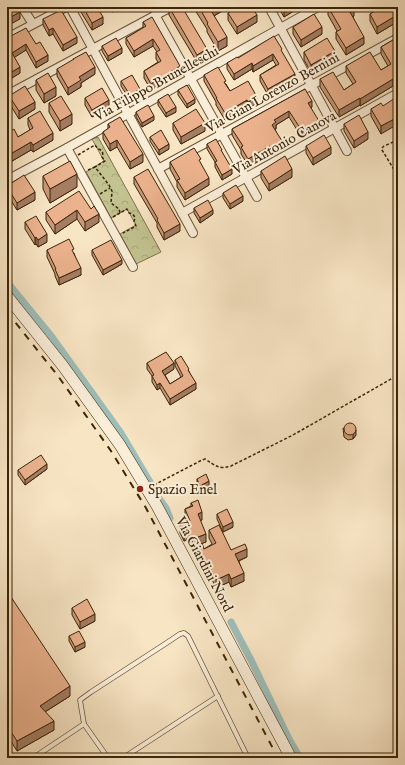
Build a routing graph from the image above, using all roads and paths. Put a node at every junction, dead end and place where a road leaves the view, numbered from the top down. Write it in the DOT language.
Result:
graph roads {
  1 [pos="22,7"];
  2 [pos="66,7"];
  3 [pos="70,7"];
  4 [pos="171,7"];
  5 [pos="269,7"];
  6 [pos="318,7"];
  7 [pos="155,15"];
  8 [pos="33,24"];
  9 [pos="281,28"];
  10 [pos="7,38"];
  11 [pos="398,38"];
  12 [pos="93,49"];
  13 [pos="190,78"];
  14 [pos="312,85"];
  15 [pos="398,93"];
  16 [pos="7,94"];
  17 [pos="128,113"];
  18 [pos="335,128"];
  19 [pos="221,134"];
  20 [pos="398,140"];
  21 [pos="67,148"];
  22 [pos="347,151"];
  23 [pos="77,155"];
  24 [pos="95,167"];
  25 [pos="158,168"];
  26 [pos="86,172"];
  27 [pos="398,176"];
  28 [pos="246,177"];
  29 [pos="7,180"];
  30 [pos="111,188"];
  31 [pos="98,194"];
  32 [pos="257,198"];
  33 [pos="182,212"];
  34 [pos="120,213"];
  35 [pos="111,218"];
  36 [pos="136,226"];
  37 [pos="193,233"];
  38 [pos="133,267"];
  39 [pos="7,296"];
  40 [pos="398,375"];
  41 [pos="147,489"];
  42 [pos="218,696"];
  43 [pos="84,724"];
  44 [pos="7,752"];
  45 [pos="11,758"];
  46 [pos="33,758"];
  47 [pos="108,758"];
  48 [pos="123,758"];
  49 [pos="248,758"];
  50 [pos="291,758"];
  1 -- 8 [label="street"];
  2 -- 8 [label="street"];
  3 -- 12 [label="street"];
  4 -- 7 [label="street"];
  5 -- 9 [label="street"];
  6 -- 9 [label="street, Via Filippo Brunelleschi"];
  7 -- 12 [label="street"];
  7 -- 13 [label="street"];
  8 -- 10 [label="street"];
  9 -- 13 [label="street, Via Filippo Brunelleschi"];
  9 -- 14 [label="street"];
  11 -- 14 [label="street, Via Gian Lorenzo Bernini"];
  12 -- 16 [label="street"];
  12 -- 17 [label="street"];
  13 -- 17 [label="street, Via Filippo Brunelleschi"];
  13 -- 19 [label="street"];
  14 -- 18 [label="street"];
  14 -- 19 [label="street, Via Gian Lorenzo Bernini"];
  15 -- 18 [label="street, Via Antonio Canova"];
  17 -- 21 [label="street, Via Filippo Brunelleschi"];
  17 -- 25 [label="street"];
  18 -- 22 [label="street"];
  18 -- 28 [label="street, Via Antonio Canova"];
  19 -- 25 [label="street, Via Gian Lorenzo Bernini"];
  19 -- 28 [label="street"];
  20 -- 27 [label="path"];
  21 -- 29 [label="street, Via Filippo Brunelleschi"];
  21 -- 38 [label="street"];
  23 -- 24 [label="path"];
  24 -- 26 [label="path"];
  24 -- 30 [label="path"];
  25 -- 33 [label="street"];
  28 -- 32 [label="street"];
  28 -- 33 [label="street, Via Antonio Canova"];
  30 -- 31 [label="path"];
  30 -- 34 [label="path"];
  33 -- 37 [label="street"];
  34 -- 35 [label="path"];
  34 -- 36 [label="path"];
  39 -- 41 [label="main road, Via Giardini Nord"];
  40 -- 41 [label="path"];
  41 -- 50 [label="main road, Via Giardini Nord"];
  42 -- 43 [label="lane"];
  42 -- 48 [label="lane"];
  42 -- 49 [label="lane"];
  43 -- 46 [label="lane"];
  43 -- 47 [label="lane"];
  44 -- 45 [label="lane"];
}
